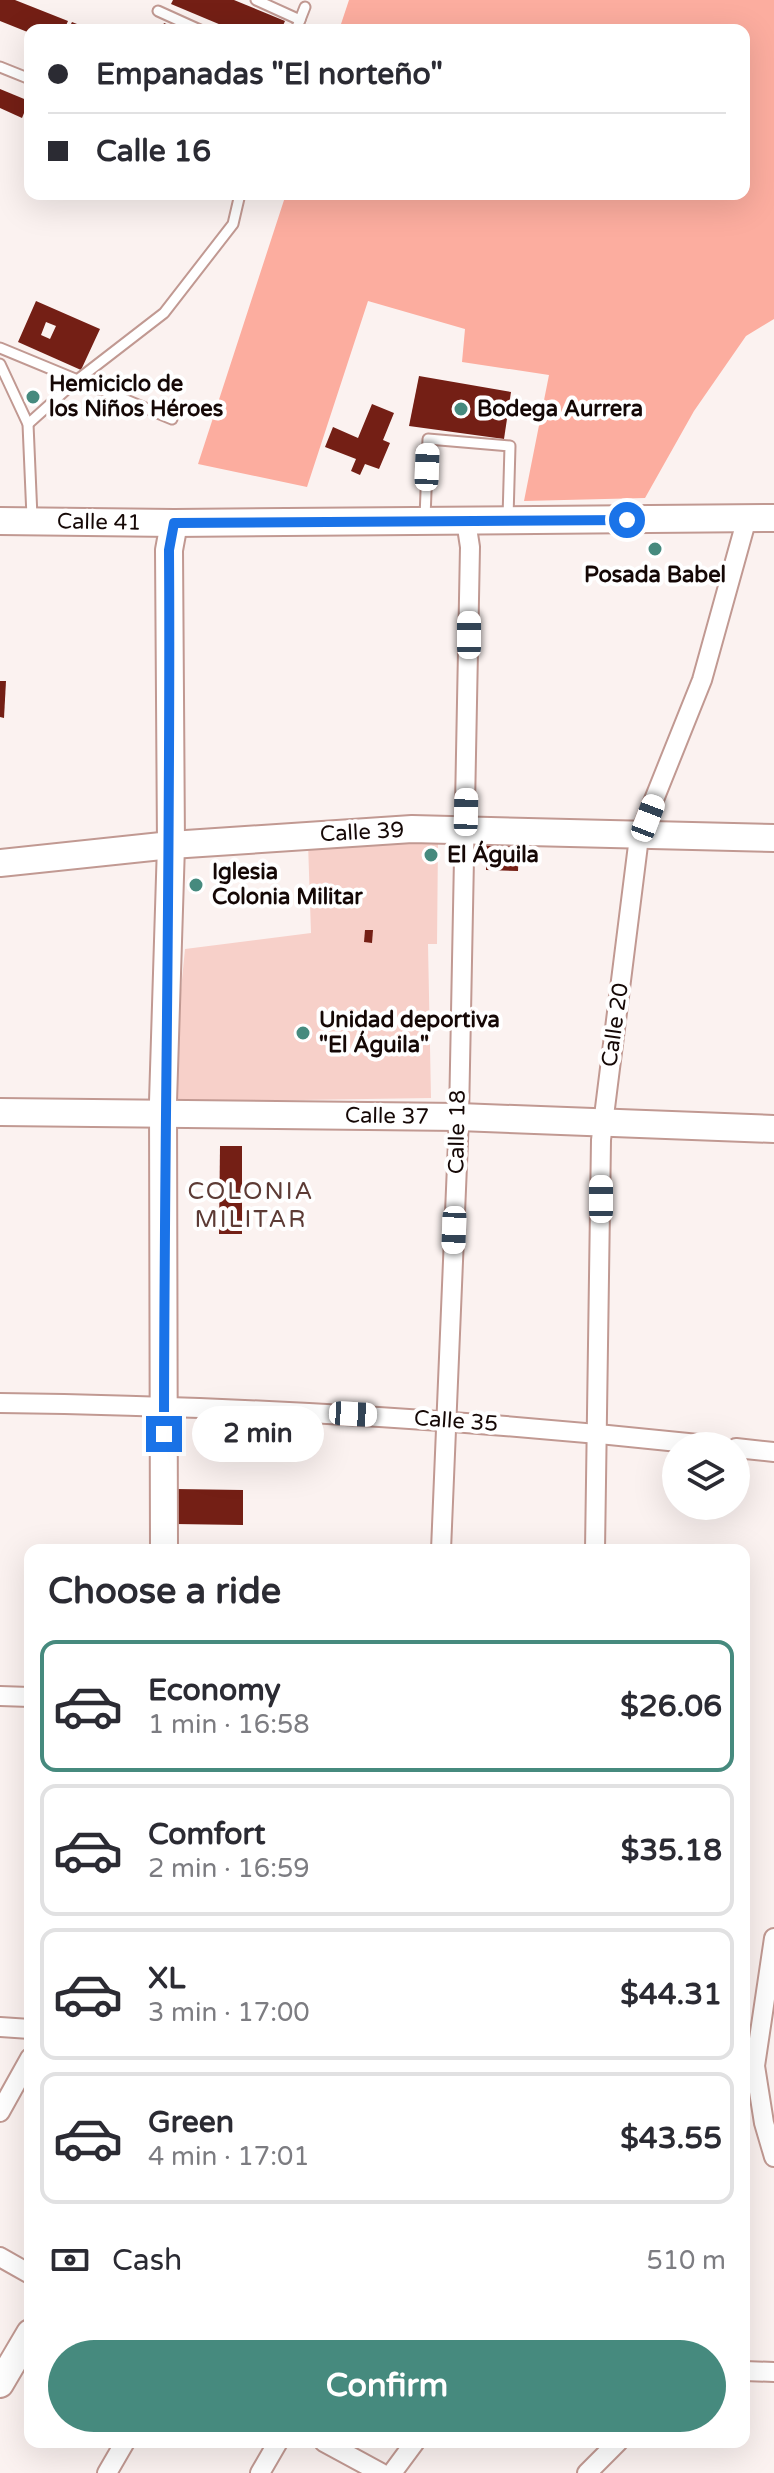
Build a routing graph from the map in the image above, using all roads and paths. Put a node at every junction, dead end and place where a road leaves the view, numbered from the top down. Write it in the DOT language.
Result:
graph roads {
  1 [pos="256,0"];
  2 [pos="305,7"];
  3 [pos="158,11"];
  4 [pos="187,24"];
  5 [pos="296,24"];
  6 [pos="298,24"];
  7 [pos="0,67"];
  8 [pos="24,77"];
  9 [pos="239,200"];
  10 [pos="0,348"];
  11 [pos="0,364"];
  12 [pos="76,381"];
  13 [pos="172,419"];
  14 [pos="28,424"];
  15 [pos="747,518"];
  16 [pos="774,518"];
  17 [pos="0,521"];
  18 [pos="32,521"];
  19 [pos="466,521"];
  20 [pos="508,521"];
  21 [pos="425,522"];
  22 [pos="174,523"];
  23 [pos="467,830"];
  24 [pos="639,837"];
  25 [pos="774,838"];
  26 [pos="171,845"];
  27 [pos="0,863"];
  28 [pos="0,1112"];
  29 [pos="165,1113"];
  30 [pos="459,1117"];
  31 [pos="604,1125"];
  32 [pos="774,1129"];
  33 [pos="0,1403"];
  34 [pos="164,1405"];
  35 [pos="447,1419"];
  36 [pos="599,1433"];
  37 [pos="662,1440"];
  38 [pos="750,1449"];
  39 [pos="774,1452"];
  40 [pos="164,1544"];
  41 [pos="441,1544"];
  42 [pos="595,1544"];
  43 [pos="0,1696"];
  44 [pos="24,1697"];
  45 [pos="774,1938"];
  46 [pos="0,2027"];
  47 [pos="24,2029"];
  48 [pos="750,2066"];
  49 [pos="24,2069"];
  50 [pos="0,2112"];
  51 [pos="774,2157"];
  52 [pos="0,2257"];
  53 [pos="24,2271"];
  54 [pos="24,2343"];
  55 [pos="750,2371"];
  56 [pos="774,2372"];
  57 [pos="0,2384"];
  58 [pos="122,2448"];
  59 [pos="275,2448"];
  60 [pos="335,2448"];
  61 [pos="411,2448"];
  62 [pos="612,2448"];
  63 [pos="107,2473"];
  64 [pos="260,2473"];
  65 [pos="381,2473"];
  66 [pos="392,2473"];
  67 [pos="587,2473"];
  1 -- 5 [label="lane"];
  2 -- 6 [label="lane"];
  3 -- 4 [label="lane"];
  7 -- 8 [label="lane"];
  9 -- 12 [label="lane"];
  10 -- 12 [label="lane"];
  11 -- 14 [label="lane"];
  12 -- 13 [label="lane"];
  12 -- 14 [label="lane"];
  14 -- 18 [label="lane"];
  15 -- 16 [label="main road, Calle 41"];
  15 -- 20 [label="main road, Calle 41"];
  15 -- 24 [label="street, Calle 20"];
  17 -- 18 [label="main road, Calle 41"];
  18 -- 22 [label="main road, Calle 41"];
  19 -- 20 [label="main road, Calle 41"];
  19 -- 21 [label="main road, Calle 41"];
  19 -- 23 [label="street, Calle 18"];
  20 -- 21 [label="lane"];
  21 -- 22 [label="main road, Calle 41"];
  22 -- 26 [label="main road"];
  23 -- 24 [label="main road, Calle 39"];
  23 -- 26 [label="main road, Calle 39"];
  23 -- 30 [label="street, Calle 18"];
  24 -- 25 [label="main road, Calle 39"];
  24 -- 31 [label="street, Calle 20"];
  26 -- 27 [label="main road, Calle 39"];
  26 -- 29 [label="main road"];
  28 -- 29 [label="main road, Calle 37"];
  29 -- 30 [label="main road, Calle 37"];
  29 -- 34 [label="main road"];
  30 -- 31 [label="main road, Calle 37"];
  30 -- 35 [label="street, Calle 18"];
  31 -- 32 [label="main road, Calle 37"];
  31 -- 36 [label="street, Calle 20"];
  33 -- 34 [label="street, Calle 35"];
  34 -- 35 [label="street, Calle 35"];
  34 -- 40 [label="main road"];
  35 -- 36 [label="street, Calle 35"];
  35 -- 41 [label="street, Calle 18"];
  36 -- 37 [label="street, Calle 35"];
  36 -- 42 [label="street, Calle 20"];
  38 -- 39 [label="street"];
  43 -- 44 [label="street"];
  45 -- 48 [label="street"];
  46 -- 47 [label="street"];
  48 -- 51 [label="street"];
  49 -- 50 [label="street"];
  52 -- 53 [label="street"];
  54 -- 57 [label="main road"];
  55 -- 56 [label="street"];
  58 -- 63 [label="street"];
  59 -- 64 [label="street"];
  60 -- 65 [label="street"];
  61 -- 66 [label="street"];
  62 -- 67 [label="street"];
}
